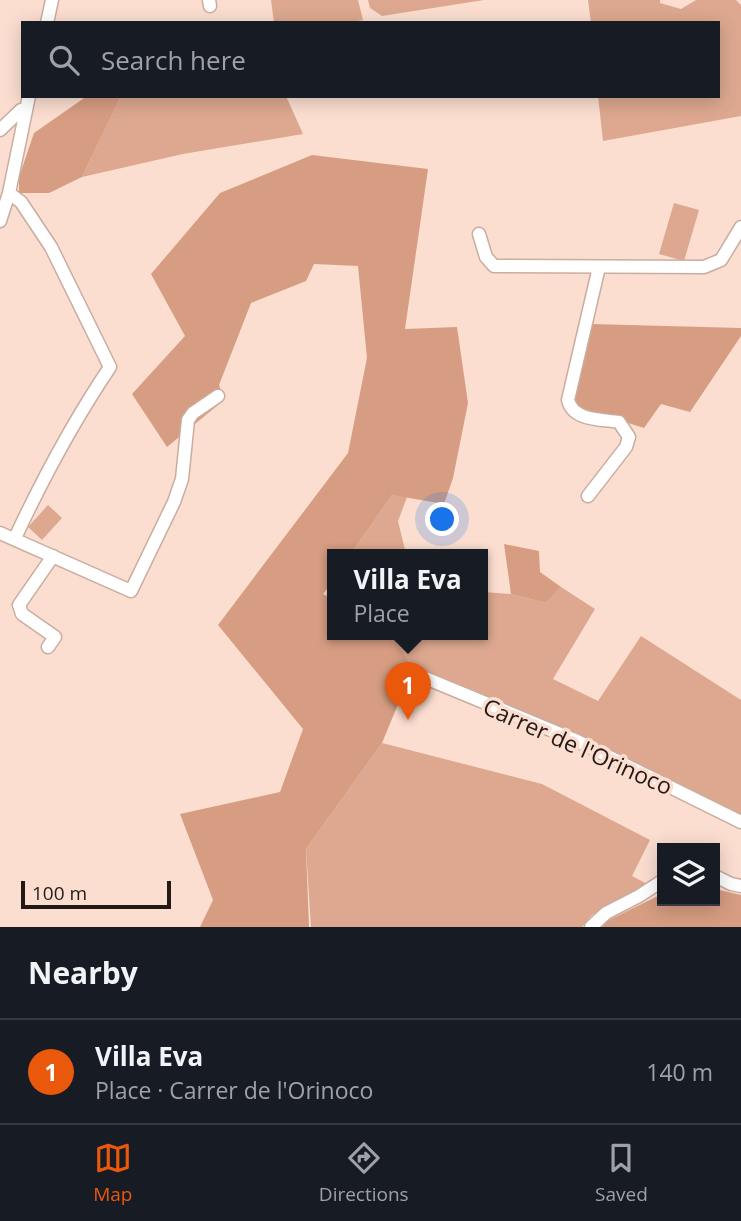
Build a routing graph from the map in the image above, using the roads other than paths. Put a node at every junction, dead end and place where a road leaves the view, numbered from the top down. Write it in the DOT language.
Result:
graph roads {
  1 [pos="52,0"];
  2 [pos="47,21"];
  3 [pos="29,98"];
  4 [pos="26,111"];
  5 [pos="0,130"];
  6 [pos="9,193"];
  7 [pos="1,218"];
  8 [pos="741,227"];
  9 [pos="479,234"];
  10 [pos="599,267"];
  11 [pos="218,396"];
  12 [pos="588,495"];
  13 [pos="0,533"];
  14 [pos="15,538"];
  15 [pos="53,556"];
  16 [pos="48,647"];
  17 [pos="413,673"];
  18 [pos="741,822"];
  19 [pos="720,878"];
  20 [pos="657,884"];
  21 [pos="741,886"];
  22 [pos="590,927"];
  1 -- 2 [label="street"];
  3 -- 4 [label="street"];
  4 -- 5 [label="street"];
  4 -- 6 [label="street"];
  6 -- 7 [label="street"];
  6 -- 14 [label="street"];
  8 -- 10 [label="street"];
  9 -- 10 [label="street"];
  10 -- 12 [label="street"];
  11 -- 15 [label="street"];
  13 -- 14 [label="street"];
  14 -- 15 [label="street"];
  15 -- 16 [label="street"];
  17 -- 18 [label="street, Carrer de l'Orinoco"];
  19 -- 21 [label="street"];
  20 -- 22 [label="street"];
}
